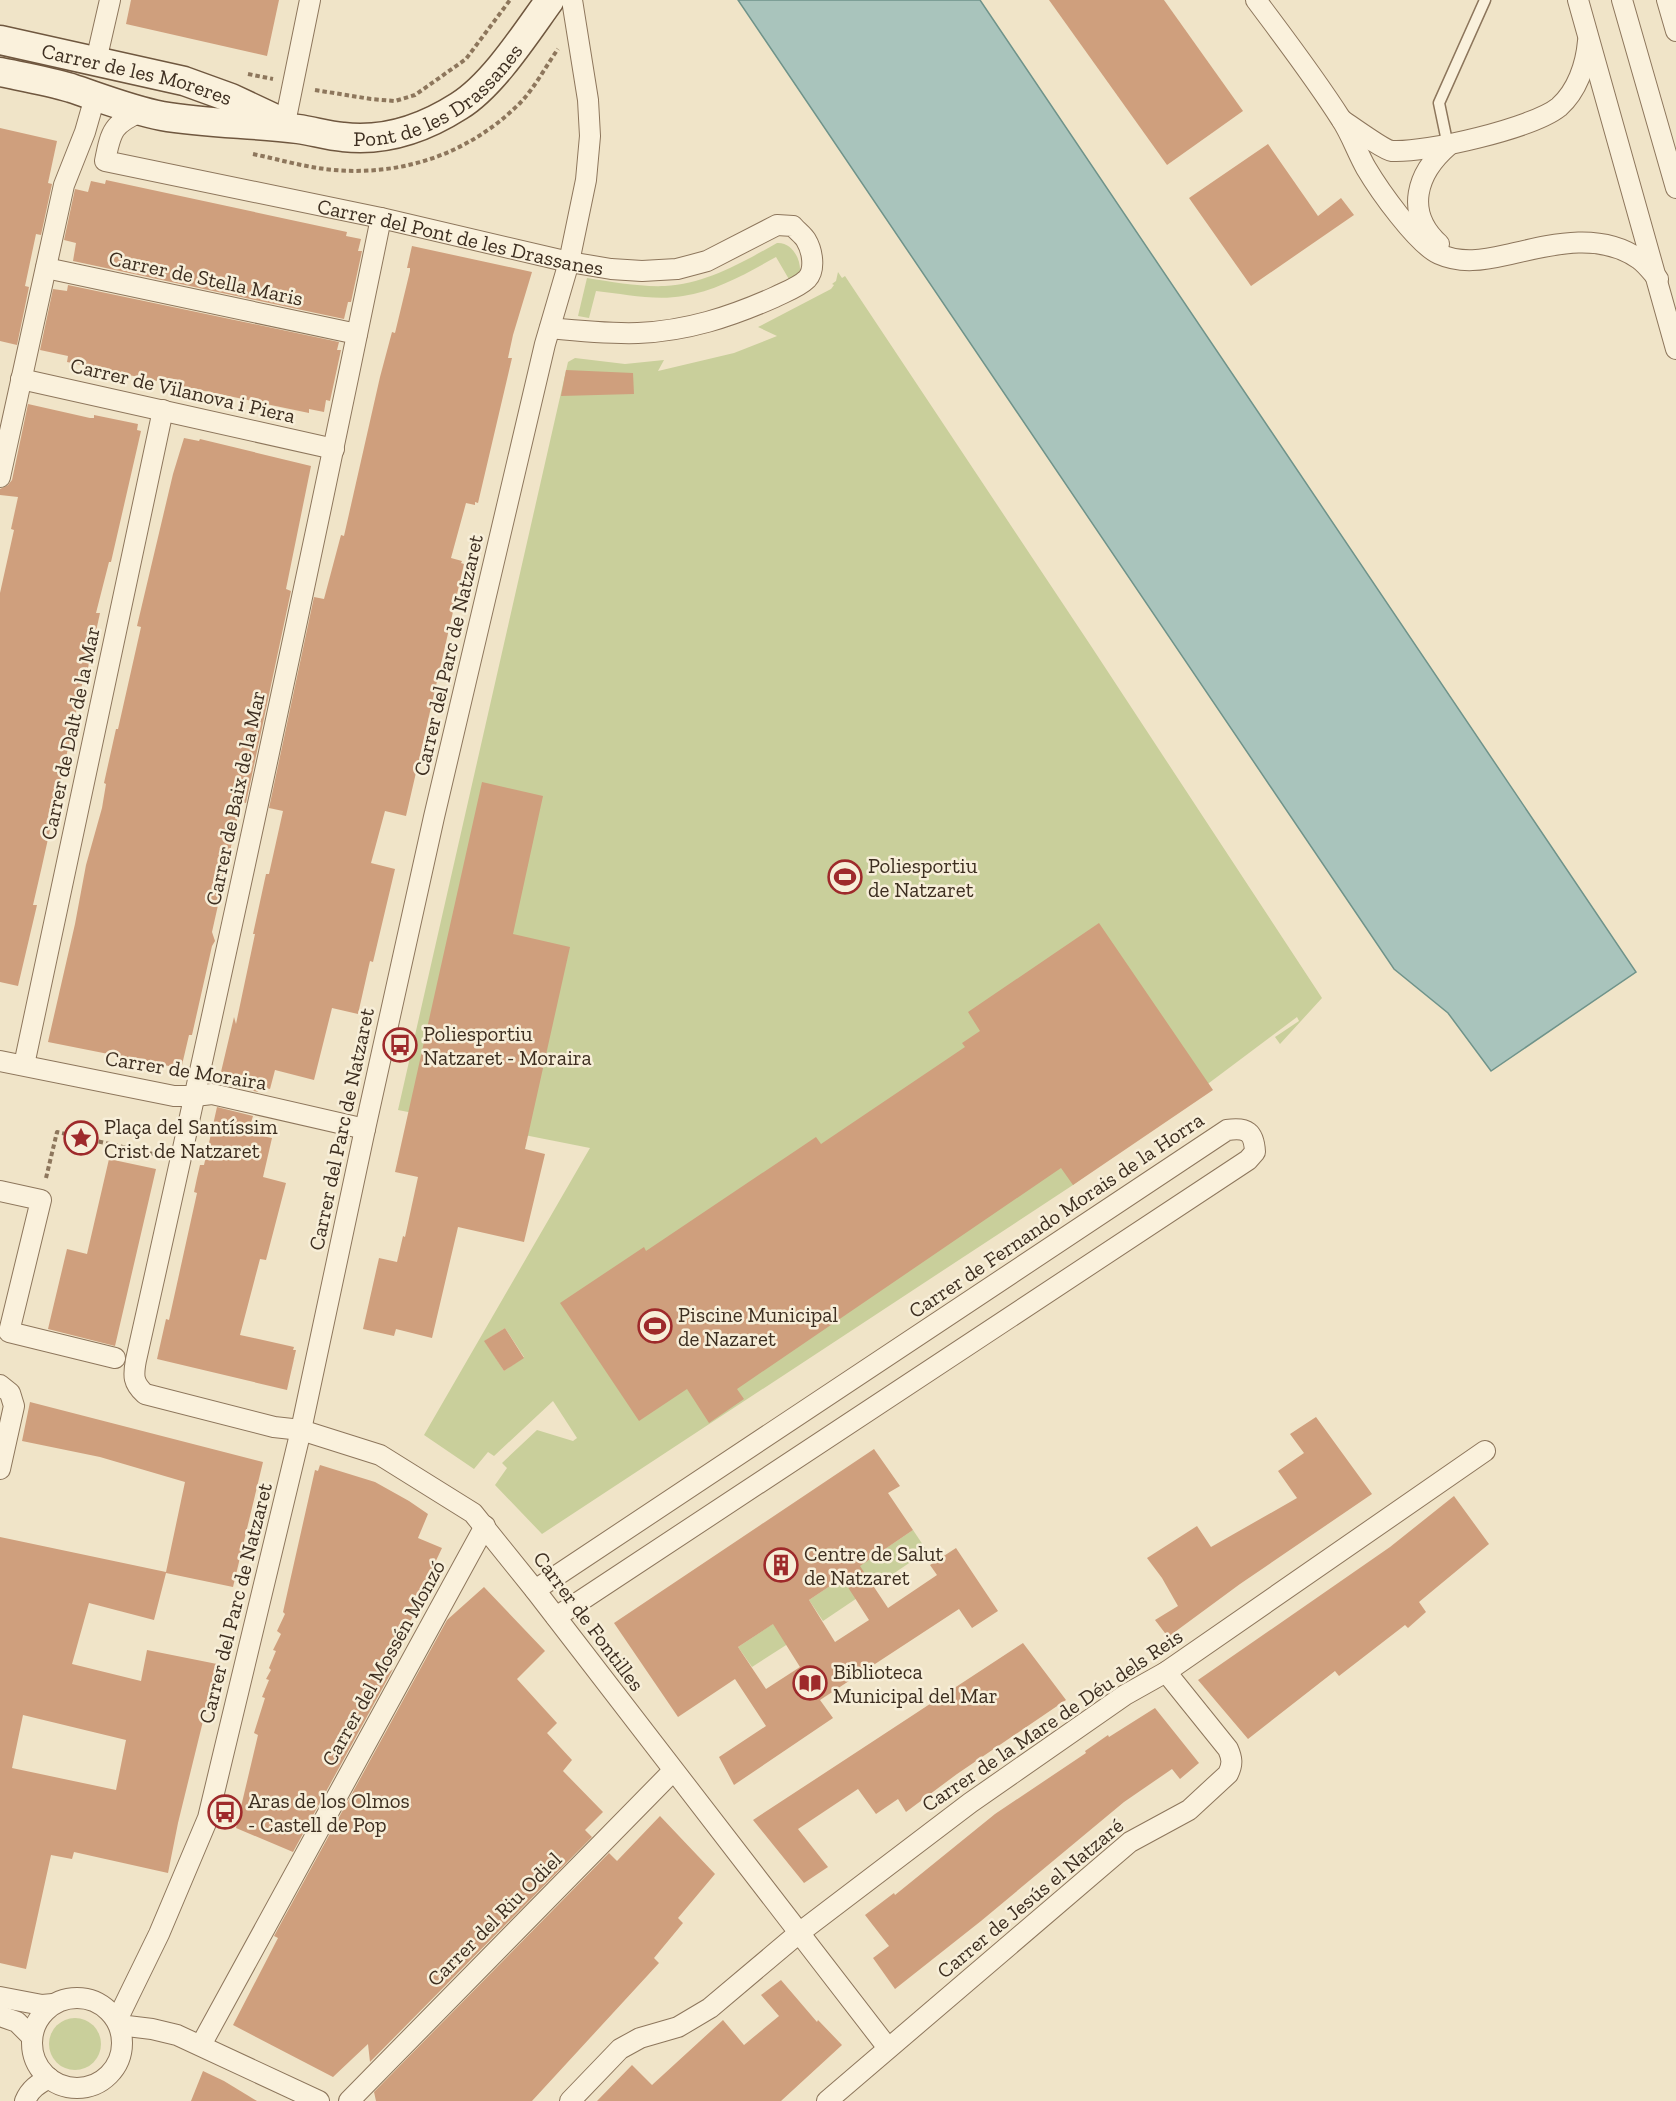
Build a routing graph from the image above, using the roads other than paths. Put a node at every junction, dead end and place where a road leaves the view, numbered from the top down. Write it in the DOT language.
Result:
graph roads {
  1 [pos="110,0"];
  2 [pos="310,0"];
  3 [pos="550,0"];
  4 [pos="572,0"];
  5 [pos="1256,0"];
  6 [pos="1485,0"];
  7 [pos="1578,0"];
  8 [pos="1622,0"];
  9 [pos="1667,0"];
  10 [pos="1676,31"];
  11 [pos="1588,36"];
  12 [pos="0,40"];
  13 [pos="96,61"];
  14 [pos="0,72"];
  15 [pos="94,98"];
  16 [pos="142,111"];
  17 [pos="1342,120"];
  18 [pos="284,123"];
  19 [pos="1448,146"];
  20 [pos="76,155"];
  21 [pos="105,161"];
  22 [pos="1676,188"];
  23 [pos="381,218"];
  24 [pos="1469,260"];
  25 [pos="569,262"];
  26 [pos="46,268"];
  27 [pos="1658,279"];
  28 [pos="550,328"];
  29 [pos="357,334"];
  30 [pos="1676,349"];
  31 [pos="21,379"];
  32 [pos="163,410"];
  33 [pos="334,449"];
  34 [pos="0,477"];
  35 [pos="0,1060"];
  36 [pos="24,1065"];
  37 [pos="195,1096"];
  38 [pos="365,1129"];
  39 [pos="0,1191"];
  40 [pos="115,1358"];
  41 [pos="0,1385"];
  42 [pos="136,1386"];
  43 [pos="301,1430"];
  44 [pos="1485,1451"];
  45 [pos="0,1469"];
  46 [pos="485,1526"];
  47 [pos="535,1590"];
  48 [pos="555,1617"];
  49 [pos="1166,1672"];
  50 [pos="673,1771"];
  51 [pos="800,1933"];
  52 [pos="0,1996"];
  53 [pos="53,2004"];
  54 [pos="0,2016"];
  55 [pos="118,2023"];
  56 [pos="32,2037"];
  57 [pos="201,2045"];
  58 [pos="888,2048"];
  59 [pos="49,2078"];
  60 [pos="89,2094"];
  61 [pos="25,2101"];
  62 [pos="319,2101"];
  63 [pos="349,2101"];
  64 [pos="570,2101"];
  65 [pos="827,2101"];
  1 -- 13 [label="street"];
  2 -- 18 [label="street"];
  3 -- 18 [label="main road, Pont de les Drassanes"];
  4 -- 25 [label="street, Carrer del Parc de Natzaret"];
  5 -- 17 [label="street"];
  6 -- 19 [label="lane"];
  7 -- 11 [label="street"];
  8 -- 22 [label="street"];
  9 -- 10 [label="street"];
  11 -- 19 [label="street"];
  11 -- 27 [label="street"];
  12 -- 13 [label="main road, Carrer de les Moreres"];
  13 -- 18 [label="main road, Carrer de les Moreres"];
  14 -- 15 [label="main road, Carrer de les Moreres"];
  15 -- 16 [label="main road"];
  15 -- 18 [label="main road, Carrer de les Moreres"];
  15 -- 20 [label="street"];
  16 -- 18 [label="main road"];
  16 -- 21 [label="street"];
  17 -- 19 [label="street"];
  17 -- 24 [label="street"];
  19 -- 24 [label="street"];
  20 -- 21 [label="street, Carrer del Pont de les Drassanes"];
  20 -- 26 [label="street"];
  21 -- 23 [label="street, Carrer del Pont de les Drassanes"];
  23 -- 25 [label="street, Carrer del Pont de les Drassanes"];
  23 -- 29 [label="street, Carrer de Baix de la Mar"];
  24 -- 27 [label="street"];
  25 -- 28 [label="street, Carrer del Parc de Natzaret"];
  25 -- 28 [label="street, Carrer del Pont de les Drassanes"];
  26 -- 29 [label="street, Carrer de Stella Maris"];
  26 -- 31 [label="street"];
  27 -- 30 [label="street"];
  28 -- 38 [label="street, Carrer del Parc de Natzaret"];
  29 -- 33 [label="street, Carrer de Baix de la Mar"];
  31 -- 32 [label="street, Carrer de Vilanova i Piera"];
  31 -- 34 [label="street"];
  32 -- 33 [label="street, Carrer de Vilanova i Piera"];
  32 -- 36 [label="street, Carrer de Dalt de la Mar"];
  33 -- 37 [label="street, Carrer de Baix de la Mar"];
  35 -- 36 [label="street, Carrer de Moraira"];
  36 -- 37 [label="street, Carrer de Moraira"];
  37 -- 38 [label="street, Carrer de Moraira"];
  37 -- 42 [label="street, Carrer de Baix de la Mar"];
  38 -- 43 [label="street, Carrer del Parc de Natzaret"];
  39 -- 40 [label="street"];
  41 -- 45 [label="street"];
  42 -- 43 [label="street, Carrer de Fontilles"];
  43 -- 46 [label="street, Carrer de Fontilles"];
  43 -- 55 [label="street, Carrer del Parc de Natzaret"];
  44 -- 49 [label="street, Carrer de la Mare de Déu dels Reis"];
  46 -- 47 [label="street, Carrer de Fontilles"];
  46 -- 57 [label="street, Carrer del Mossén Monzó"];
  47 -- 48 [label="street, Carrer de Fontilles"];
  47 -- 48 [label="street, Carrer de Fernando Morais de la Horra"];
  48 -- 50 [label="street, Carrer de Fontilles"];
  49 -- 51 [label="street, Carrer de la Mare de Déu dels Reis"];
  49 -- 58 [label="street, Carrer de Jesús el Natzaré"];
  50 -- 51 [label="street, Carrer de Fontilles"];
  50 -- 63 [label="street, Carrer del Riu Odiel"];
  51 -- 58 [label="street, Carrer de Fontilles"];
  51 -- 64 [label="street, Carrer de la Mare de Déu dels Reis"];
  52 -- 53 [label="street"];
  53 -- 55 [label="street"];
  53 -- 56 [label="street"];
  54 -- 56 [label="street"];
  55 -- 57 [label="street"];
  55 -- 60 [label="street"];
  56 -- 59 [label="street"];
  57 -- 62 [label="street"];
  58 -- 65 [label="street, Carrer de Jesús el Natzaré"];
  59 -- 60 [label="street"];
  59 -- 61 [label="street"];
}
